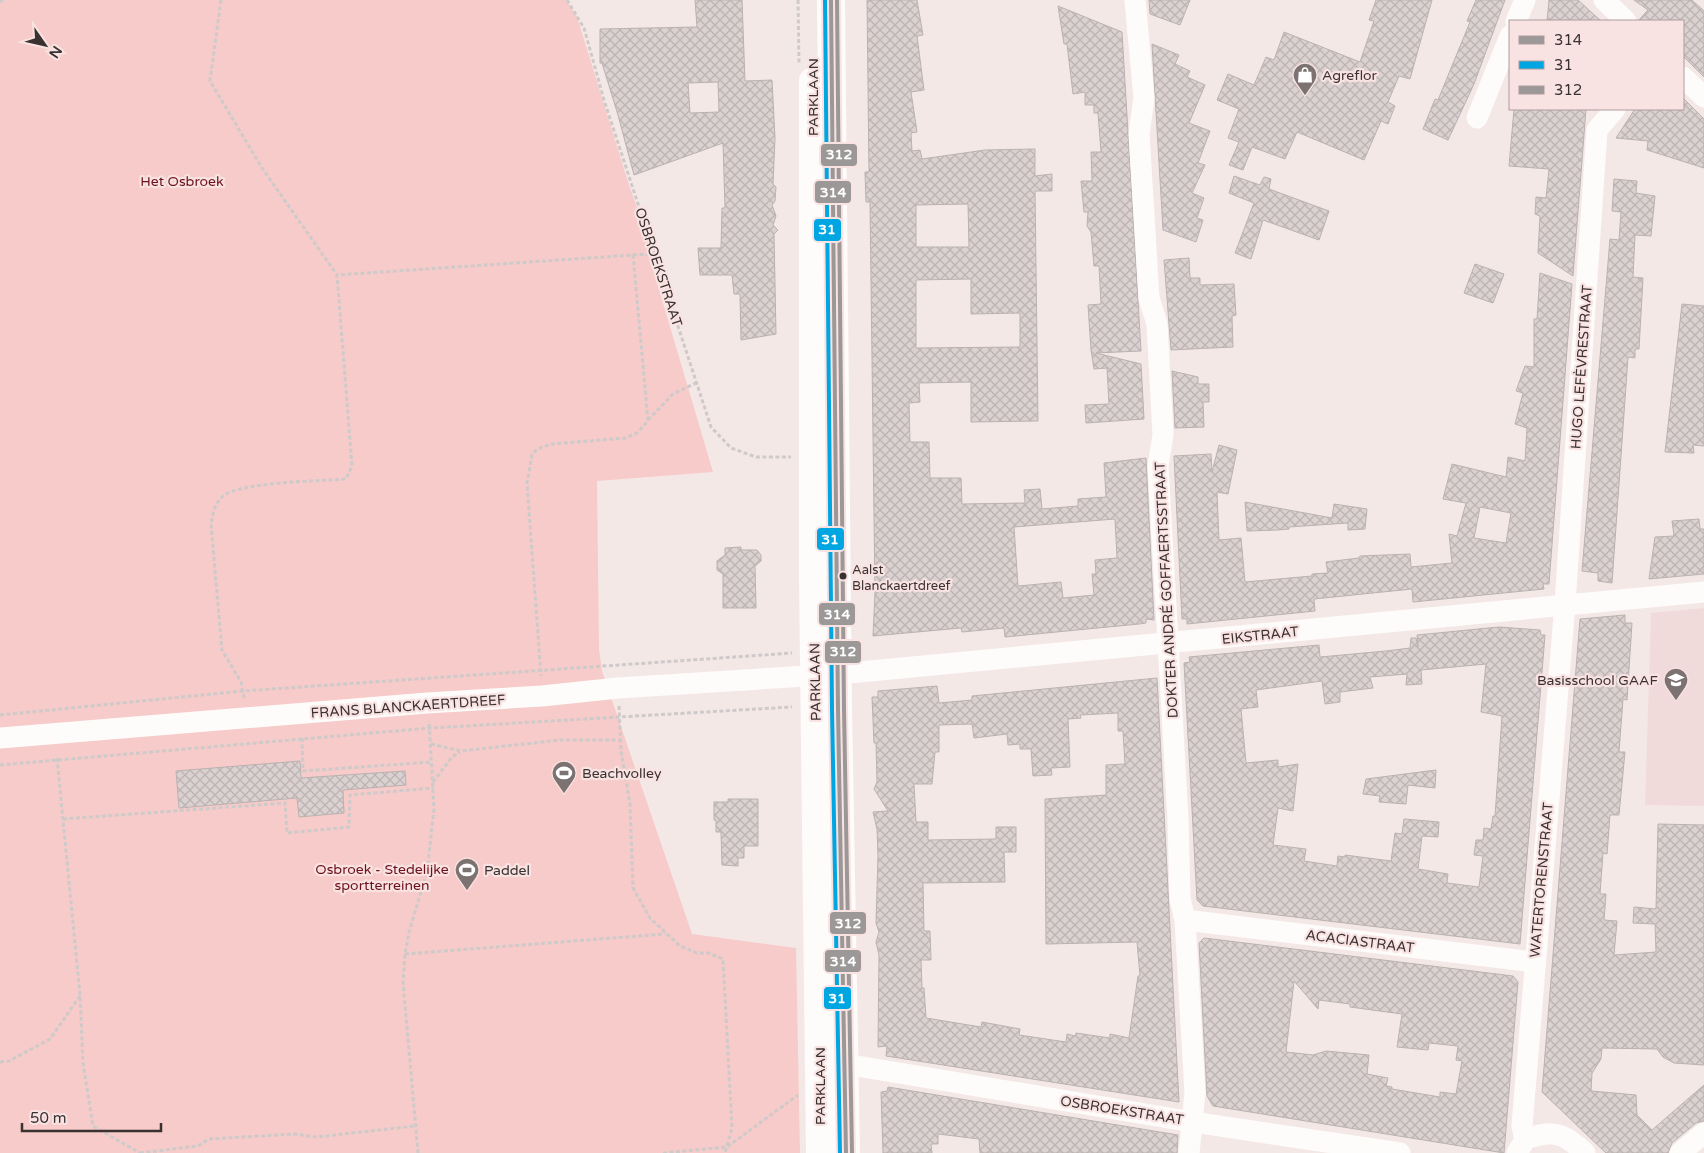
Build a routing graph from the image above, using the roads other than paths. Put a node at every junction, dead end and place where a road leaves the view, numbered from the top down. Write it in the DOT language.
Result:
graph roads {
  1 [pos="812,0"];
  2 [pos="831,0"];
  3 [pos="1135,0"];
  4 [pos="1525,0"];
  5 [pos="1516,20"];
  6 [pos="1509,38"];
  7 [pos="1684,78"];
  8 [pos="1704,97"];
  9 [pos="1613,110"];
  10 [pos="1477,118"];
  11 [pos="1597,119"];
  12 [pos="1704,592"];
  13 [pos="1565,604"];
  14 [pos="1167,644"];
  15 [pos="827,674"];
  16 [pos="0,738"];
  17 [pos="1185,920"];
  18 [pos="1534,962"];
  19 [pos="845,1064"];
  20 [pos="1192,1122"];
  21 [pos="1704,1133"];
  22 [pos="1533,1137"];
  23 [pos="820,1153"];
  24 [pos="846,1153"];
  25 [pos="1189,1153"];
  26 [pos="1400,1153"];
  27 [pos="1517,1153"];
  28 [pos="1585,1153"];
  29 [pos="1680,1153"];
  1 -- 15 [label="main road, PARKLAAN"];
  2 -- 15 [label="main road, PARKLAAN"];
  3 -- 14 [label="street, DOKTER ANDRÉ GOFFAERTSSTRAAT"];
  4 -- 5 [label="street"];
  6 -- 10 [label="street"];
  7 -- 8 [label="street"];
  9 -- 11 [label="street, HUGO LEFÈVRESTRAAT"];
  11 -- 13 [label="street, HUGO LEFÈVRESTRAAT"];
  12 -- 13 [label="street, EIKSTRAAT"];
  13 -- 14 [label="street, EIKSTRAAT"];
  13 -- 18 [label="street, WATERTORENSTRAAT"];
  14 -- 15 [label="street, EIKSTRAAT"];
  14 -- 17 [label="street, DOKTER ANDRÉ GOFFAERTSSTRAAT"];
  15 -- 16 [label="street, FRANS BLANCKAERTDREEF"];
  15 -- 19 [label="main road, PARKLAAN"];
  15 -- 23 [label="main road, PARKLAAN"];
  17 -- 18 [label="street, ACACIASTRAAT"];
  17 -- 20 [label="street, DOKTER ANDRÉ GOFFAERTSSTRAAT"];
  18 -- 27 [label="street, WATERTORENSTRAAT"];
  19 -- 20 [label="street, OSBROEKSTRAAT"];
  19 -- 24 [label="main road, PARKLAAN"];
  20 -- 25 [label="street, DOKTER ANDRÉ GOFFAERTSSTRAAT"];
  20 -- 26 [label="street, OSBROEKSTRAAT"];
  21 -- 29 [label="street"];
  22 -- 28 [label="street"];
}
